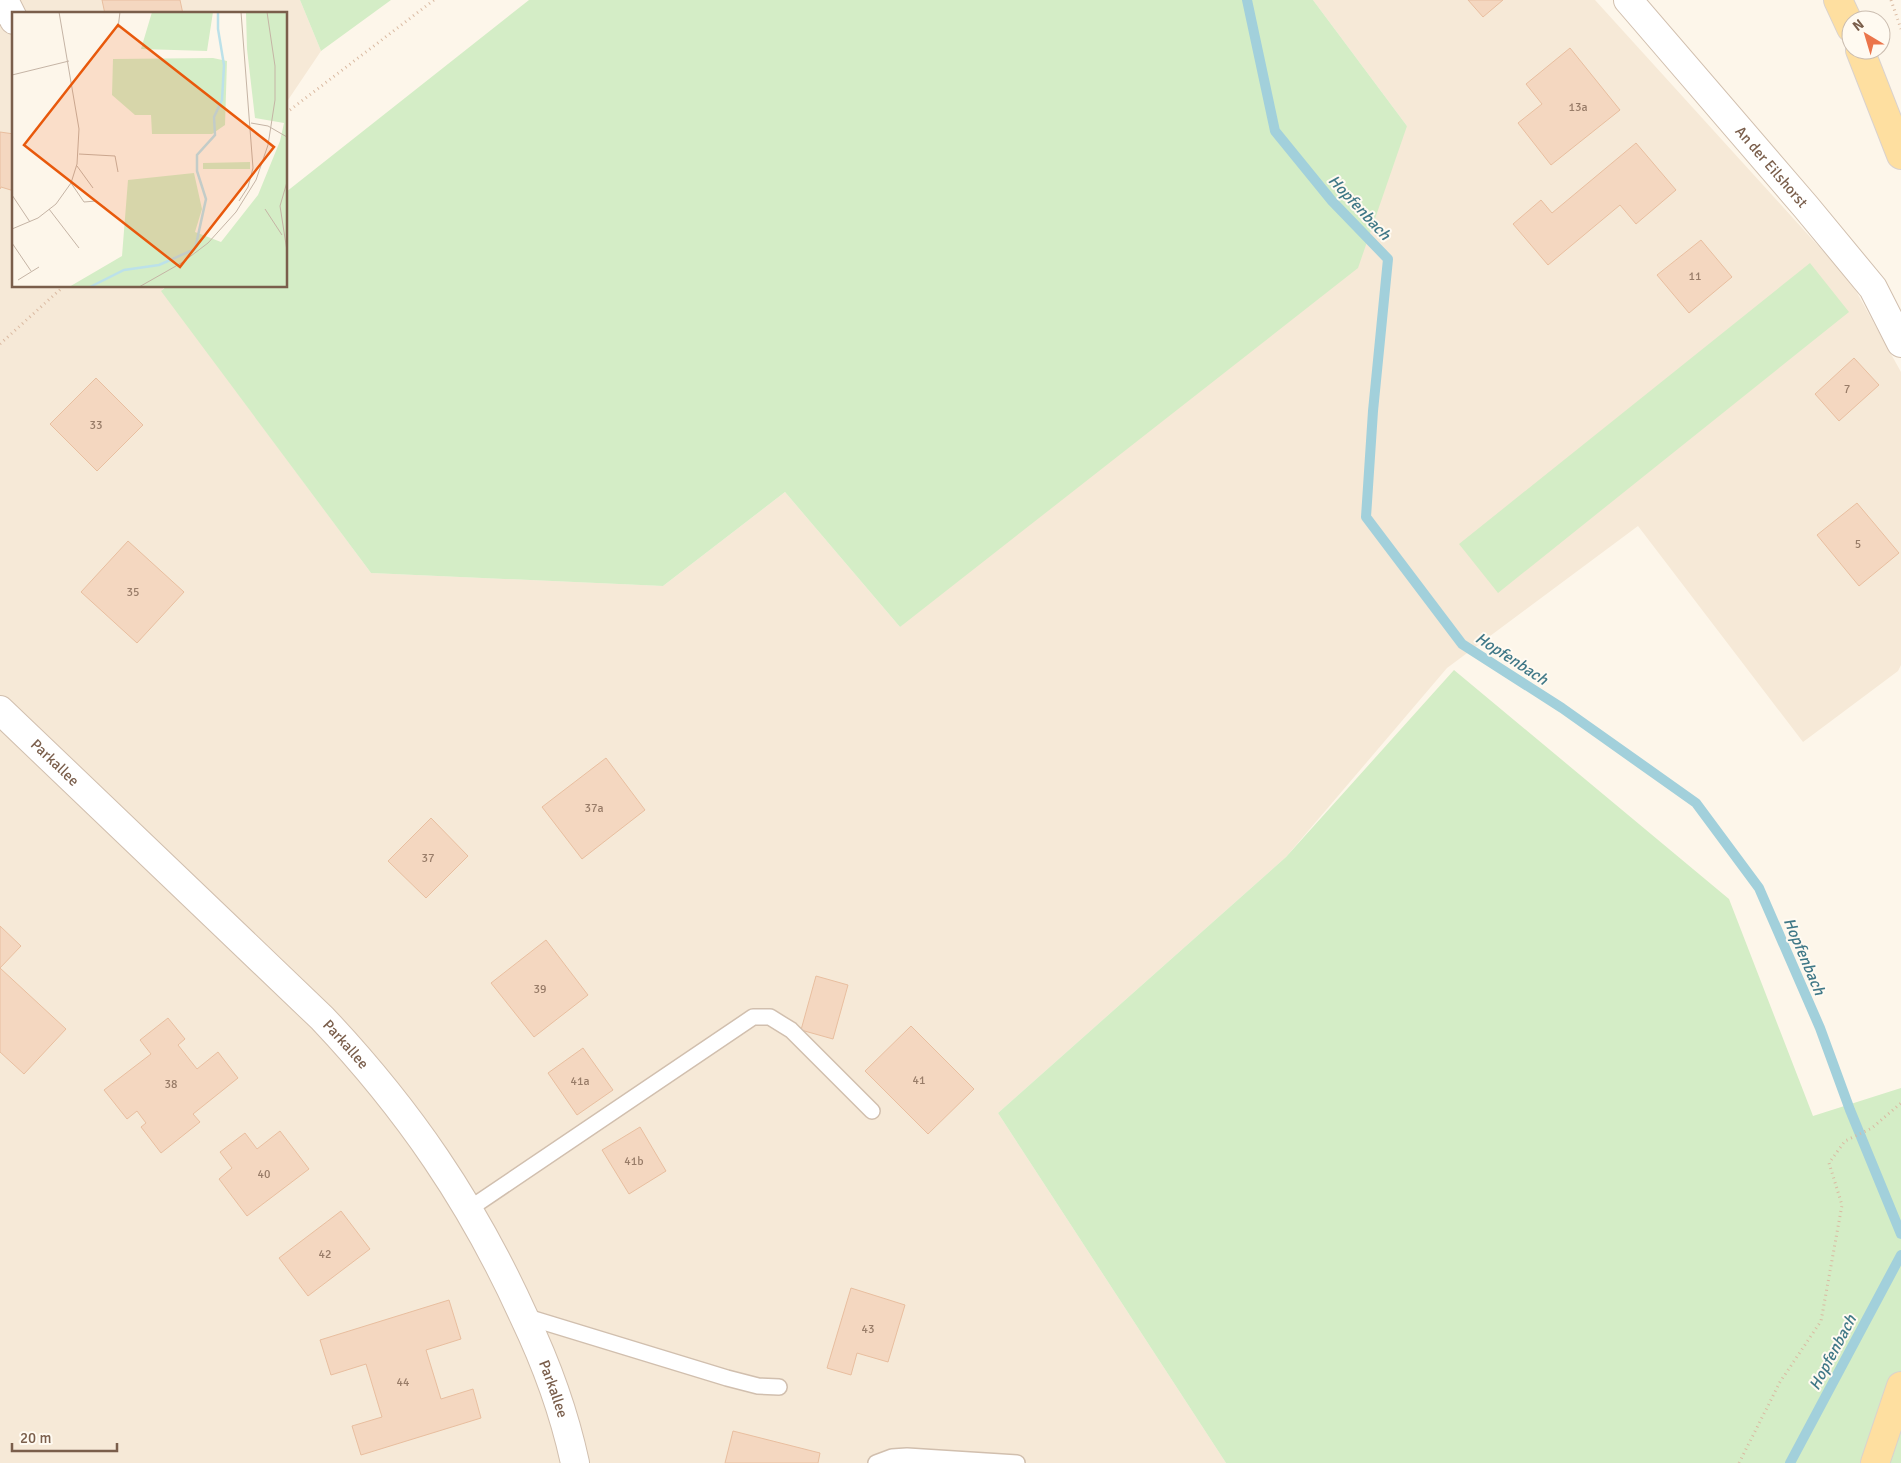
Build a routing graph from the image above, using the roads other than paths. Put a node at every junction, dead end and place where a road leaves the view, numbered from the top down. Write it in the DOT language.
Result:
graph roads {
  1 [pos="4,0"];
  2 [pos="1628,0"];
  3 [pos="12,16"];
  4 [pos="1864,60"];
  5 [pos="1901,155"];
  6 [pos="1901,343"];
  7 [pos="0,710"];
  8 [pos="872,1111"];
  9 [pos="469,1210"];
  10 [pos="524,1316"];
  11 [pos="1901,1386"];
  12 [pos="779,1387"];
  13 [pos="574,1463"];
  14 [pos="876,1463"];
  15 [pos="1017,1463"];
  16 [pos="1875,1463"];
  1 -- 3 [label="street"];
  2 -- 6 [label="street, An der Eilshorst"];
  4 -- 5 [label="main road"];
  7 -- 9 [label="street, Parkallee"];
  8 -- 9 [label="lane"];
  9 -- 10 [label="street, Parkallee"];
  10 -- 12 [label="lane"];
  10 -- 13 [label="street, Parkallee"];
  11 -- 16 [label="main road"];
  14 -- 15 [label="lane"];
}
